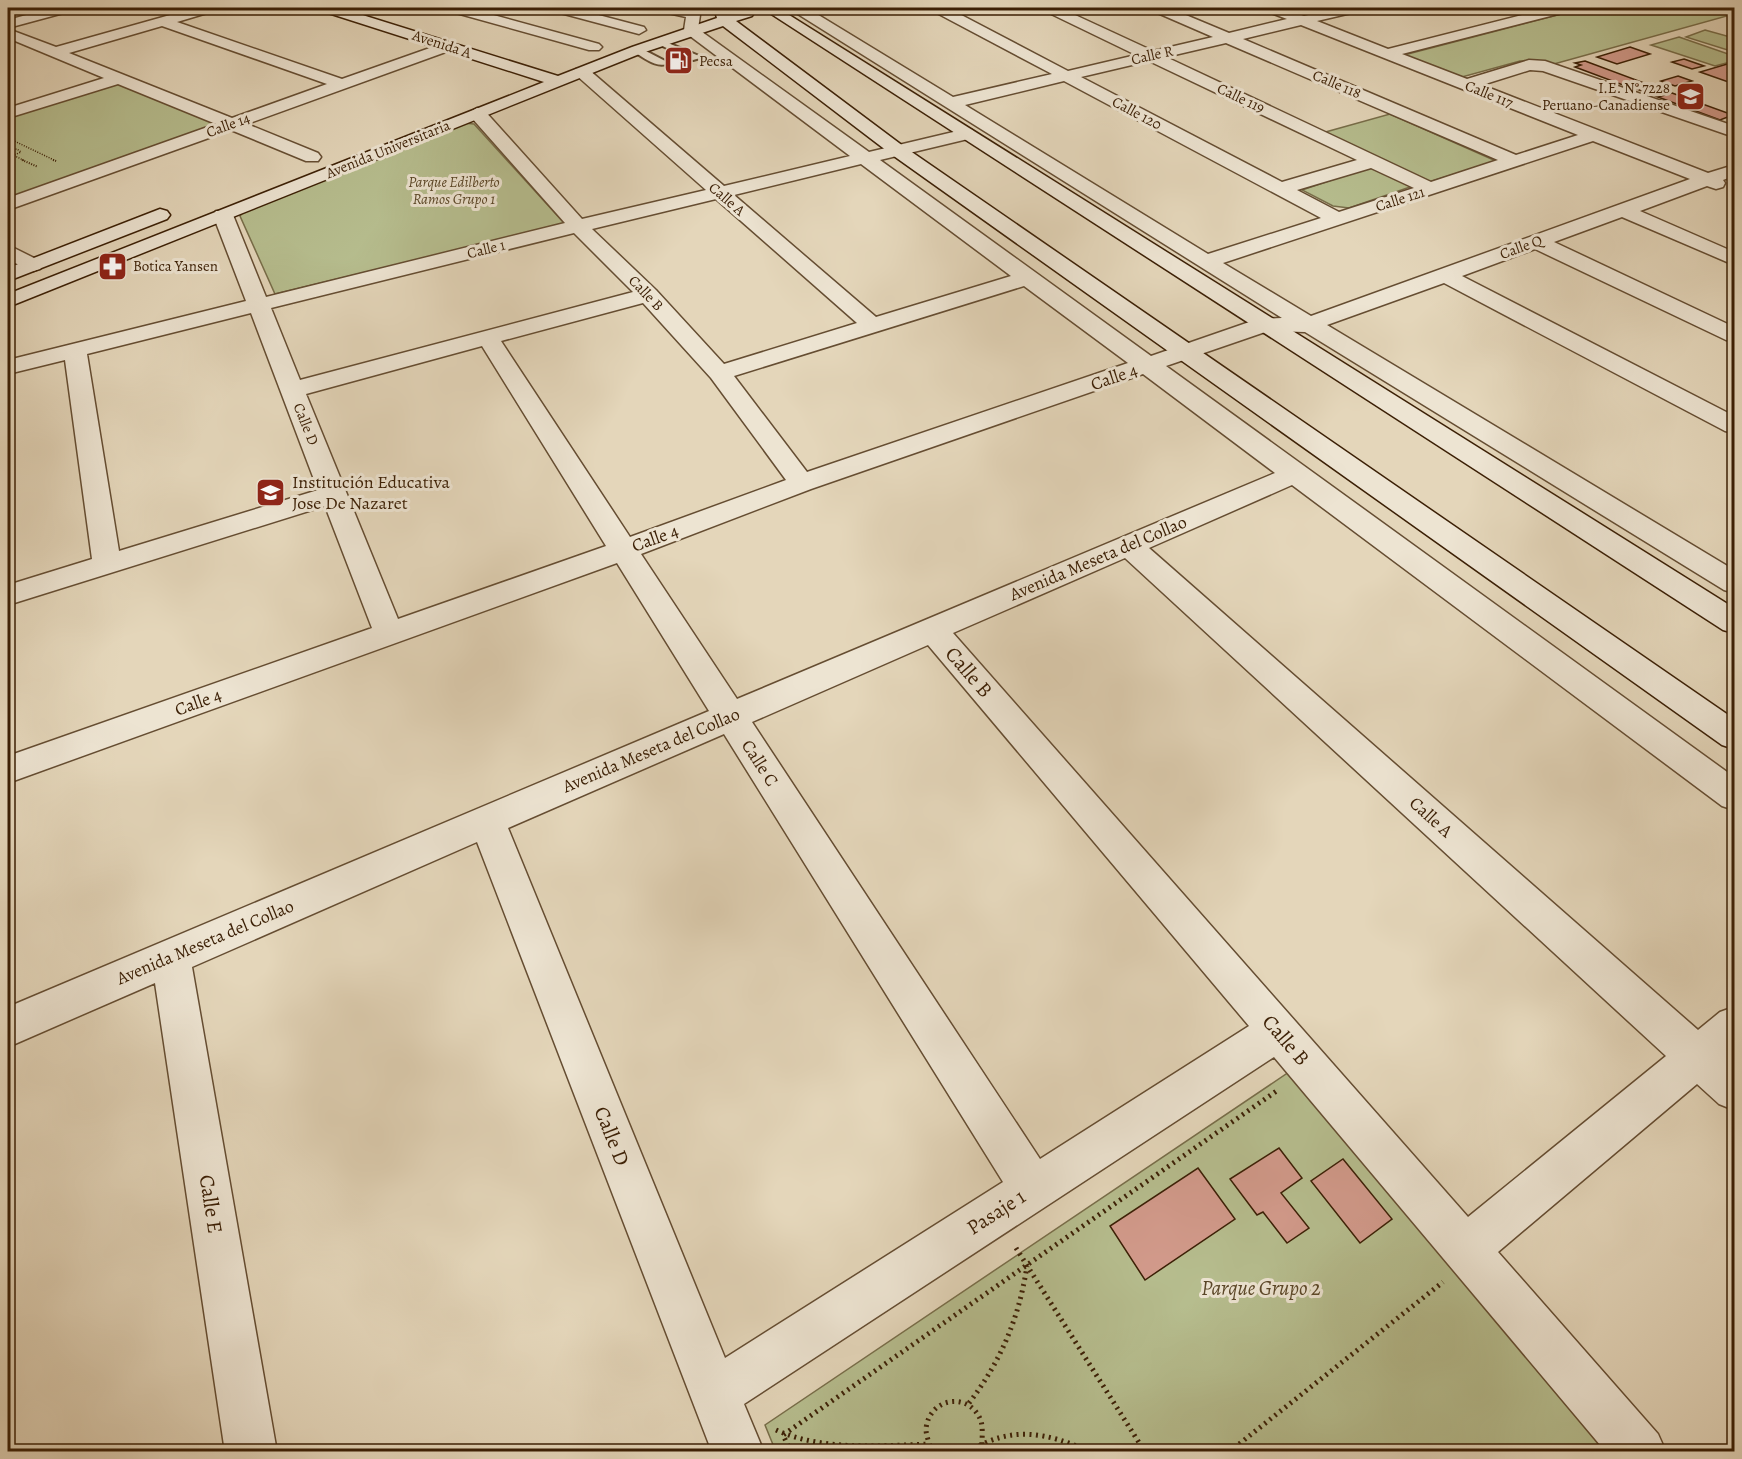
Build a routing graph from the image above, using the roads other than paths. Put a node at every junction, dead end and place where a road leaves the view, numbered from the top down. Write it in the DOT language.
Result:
graph roads {
  1 [pos="66,8"];
  2 [pos="208,8"];
  3 [pos="327,8"];
  4 [pos="374,8"];
  5 [pos="454,8"];
  6 [pos="558,8"];
  7 [pos="664,8"];
  8 [pos="770,8"];
  9 [pos="798,8"];
  10 [pos="938,8"];
  11 [pos="1050,8"];
  12 [pos="1158,8"];
  13 [pos="1271,8"];
  14 [pos="1355,8"];
  15 [pos="1565,8"];
  16 [pos="351,15"];
  17 [pos="1302,20"];
  18 [pos="162,21"];
  19 [pos="8,24"];
  20 [pos="639,30"];
  21 [pos="8,33"];
  22 [pos="693,35"];
  23 [pos="1228,38"];
  24 [pos="449,46"];
  25 [pos="594,47"];
  26 [pos="55,52"];
  27 [pos="644,53"];
  28 [pos="1388,53"];
  29 [pos="572,56"];
  30 [pos="1151,56"];
  31 [pos="665,63"];
  32 [pos="551,64"];
  33 [pos="530,72"];
  34 [pos="582,72"];
  35 [pos="1066,76"];
  36 [pos="117,78"];
  37 [pos="508,81"];
  38 [pos="558,81"];
  39 [pos="342,84"];
  40 [pos="1466,85"];
  41 [pos="950,104"];
  42 [pos="8,113"];
  43 [pos="477,113"];
  44 [pos="232,124"];
  45 [pos="1734,132"];
  46 [pos="966,134"];
  47 [pos="1594,135"];
  48 [pos="897,150"];
  49 [pos="865,158"];
  50 [pos="1374,161"];
  51 [pos="1515,161"];
  52 [pos="290,165"];
  53 [pos="1734,170"];
  54 [pos="1707,180"];
  55 [pos="1280,189"];
  56 [pos="1431,189"];
  57 [pos="1734,190"];
  58 [pos="721,194"];
  59 [pos="8,204"];
  60 [pos="178,208"];
  61 [pos="1622,210"];
  62 [pos="223,214"];
  63 [pos="1337,219"];
  64 [pos="578,226"];
  65 [pos="1537,242"];
  66 [pos="8,251"];
  67 [pos="1734,259"];
  68 [pos="1206,262"];
  69 [pos="33,265"];
  70 [pos="8,274"];
  71 [pos="1445,275"];
  72 [pos="1028,278"];
  73 [pos="648,295"];
  74 [pos="8,301"];
  75 [pos="259,306"];
  76 [pos="1266,324"];
  77 [pos="1307,325"];
  78 [pos="872,326"];
  79 [pos="1734,335"];
  80 [pos="488,338"];
  81 [pos="75,351"];
  82 [pos="1186,352"];
  83 [pos="1148,366"];
  84 [pos="8,367"];
  85 [pos="719,373"];
  86 [pos="292,390"];
  87 [pos="1734,426"];
  88 [pos="1295,474"];
  89 [pos="802,483"];
  90 [pos="333,494"];
  91 [pos="1128,545"];
  92 [pos="623,550"];
  93 [pos="107,564"];
  94 [pos="1734,583"];
  95 [pos="8,595"];
  96 [pos="1734,622"];
  97 [pos="932,629"];
  98 [pos="389,634"];
  99 [pos="730,716"];
  100 [pos="1734,736"];
  101 [pos="8,770"];
  102 [pos="1734,796"];
  103 [pos="487,820"];
  104 [pos="171,957"];
  105 [pos="1734,1026"];
  106 [pos="8,1027"];
  107 [pos="1278,1030"];
  108 [pos="1698,1056"];
  109 [pos="1734,1089"];
  110 [pos="1034,1188"];
  111 [pos="1470,1254"];
  112 [pos="715,1394"];
  113 [pos="252,1452"];
  114 [pos="738,1452"];
  115 [pos="1640,1452"];
  1 -- 19 [label="street"];
  2 -- 18 [label="street"];
  3 -- 16 [label="street, Avenida A"];
  4 -- 16 [label="street"];
  5 -- 25 [label="street"];
  6 -- 20 [label="street"];
  7 -- 22 [label="street"];
  8 -- 22 [label="street, Avenida Universitaria"];
  8 -- 46 [label="street"];
  9 -- 41 [label="street"];
  10 -- 35 [label="street, Calle 120"];
  11 -- 30 [label="street, Calle 119"];
  12 -- 23 [label="street, Calle 118"];
  13 -- 17 [label="street, Calle 117"];
  14 -- 17 [label="street, Calle R"];
  15 -- 28 [label="street"];
  16 -- 24 [label="street, Avenida A"];
  17 -- 23 [label="street, Calle R"];
  17 -- 28 [label="street, Calle 117"];
  18 -- 26 [label="street"];
  18 -- 39 [label="street"];
  20 -- 22 [label="street, Avenida Universitaria"];
  20 -- 25 [label="street, Avenida Universitaria"];
  21 -- 26 [label="street"];
  22 -- 27 [label="street, Avenida Universitaria"];
  22 -- 48 [label="street"];
  22 -- 49 [label="street"];
  23 -- 30 [label="street, Calle R"];
  23 -- 51 [label="street, Calle 118"];
  24 -- 33 [label="street, Avenida A"];
  24 -- 39 [label="street, Calle 14"];
  25 -- 29 [label="street, Avenida Universitaria"];
  26 -- 36 [label="street"];
  27 -- 31 [label="lane"];
  27 -- 34 [label="street, Avenida Universitaria"];
  28 -- 40 [label="street, Calle 117"];
  30 -- 35 [label="street, Calle R"];
  30 -- 50 [label="street, Calle 119"];
  32 -- 33 [label="street"];
  33 -- 37 [label="street"];
  33 -- 38 [label="street, Avenida A"];
  34 -- 38 [label="street, Avenida Universitaria"];
  34 -- 58 [label="street, Calle A"];
  35 -- 41 [label="street, Calle R"];
  35 -- 55 [label="street, Calle 120"];
  36 -- 42 [label="street"];
  36 -- 44 [label="street"];
  38 -- 43 [label="street, Avenida Universitaria"];
  39 -- 44 [label="street, Calle 14"];
  40 -- 45 [label="street"];
  40 -- 47 [label="street, Calle 117"];
  41 -- 68 [label="street"];
  43 -- 62 [label="street, Avenida Universitaria"];
  43 -- 64 [label="street, Calle B"];
  44 -- 52 [label="street, Avenida Universitaria"];
  44 -- 59 [label="street, Calle 14"];
  46 -- 48 [label="street, Calle 1"];
  46 -- 76 [label="street"];
  47 -- 51 [label="street, Calle 121"];
  47 -- 54 [label="street, Calle 117"];
  48 -- 49 [label="street, Calle 1"];
  48 -- 82 [label="street"];
  49 -- 58 [label="street, Calle 1"];
  49 -- 72 [label="street"];
  50 -- 55 [label="street"];
  50 -- 56 [label="street, Calle 119"];
  51 -- 56 [label="street, Calle 121"];
  53 -- 54 [label="street, Calle Q"];
  54 -- 57 [label="street, Calle 117"];
  54 -- 61 [label="street, Calle Q"];
  55 -- 63 [label="street, Calle 120"];
  56 -- 63 [label="street, Calle 121"];
  58 -- 64 [label="street, Calle 1"];
  58 -- 78 [label="street, Calle A"];
  60 -- 69 [label="street"];
  61 -- 65 [label="street, Calle Q"];
  61 -- 67 [label="street"];
  62 -- 74 [label="street, Avenida Universitaria"];
  62 -- 75 [label="street, Calle D"];
  63 -- 68 [label="street, Calle 121"];
  64 -- 73 [label="street, Calle B"];
  64 -- 75 [label="street, Calle 1"];
  65 -- 71 [label="street, Calle Q"];
  65 -- 79 [label="street"];
  66 -- 69 [label="street"];
  68 -- 77 [label="street"];
  69 -- 70 [label="street"];
  71 -- 77 [label="street, Calle Q"];
  71 -- 87 [label="street"];
  72 -- 78 [label="street"];
  72 -- 83 [label="street"];
  73 -- 80 [label="street"];
  73 -- 85 [label="street, Calle B"];
  75 -- 81 [label="street, Calle 1"];
  75 -- 86 [label="street, Calle D"];
  76 -- 77 [label="street, Calle 4"];
  76 -- 82 [label="street, Calle 4"];
  76 -- 96 [label="street"];
  77 -- 94 [label="street"];
  78 -- 85 [label="street"];
  80 -- 86 [label="street"];
  80 -- 92 [label="street, Calle C"];
  81 -- 84 [label="street, Calle 1"];
  81 -- 93 [label="street"];
  82 -- 83 [label="street, Calle 4"];
  82 -- 100 [label="street"];
  83 -- 88 [label="street"];
  83 -- 89 [label="street, Calle 4"];
  85 -- 89 [label="street, Calle B"];
  86 -- 90 [label="street, Calle D"];
  88 -- 91 [label="street, Avenida Meseta del Collao"];
  88 -- 102 [label="street"];
  89 -- 92 [label="street, Calle 4"];
  90 -- 93 [label="street"];
  90 -- 98 [label="street, Calle D"];
  91 -- 97 [label="street, Avenida Meseta del Collao"];
  91 -- 108 [label="street, Calle A"];
  92 -- 98 [label="street, Calle 4"];
  92 -- 99 [label="street, Calle C"];
  93 -- 95 [label="street"];
  97 -- 99 [label="street, Avenida Meseta del Collao"];
  97 -- 107 [label="street, Calle B"];
  98 -- 101 [label="street, Calle 4"];
  99 -- 103 [label="street, Avenida Meseta del Collao"];
  99 -- 110 [label="street, Calle C"];
  103 -- 104 [label="street, Avenida Meseta del Collao"];
  103 -- 112 [label="street, Calle D"];
  104 -- 106 [label="street, Avenida Meseta del Collao"];
  104 -- 113 [label="street, Calle E"];
  105 -- 108 [label="street"];
  107 -- 110 [label="street, Pasaje 1"];
  107 -- 111 [label="street, Calle B"];
  108 -- 109 [label="street, Calle A"];
  108 -- 111 [label="street"];
  110 -- 112 [label="street, Pasaje 1"];
  111 -- 115 [label="street, Calle B"];
  112 -- 114 [label="street, Calle D"];
}
